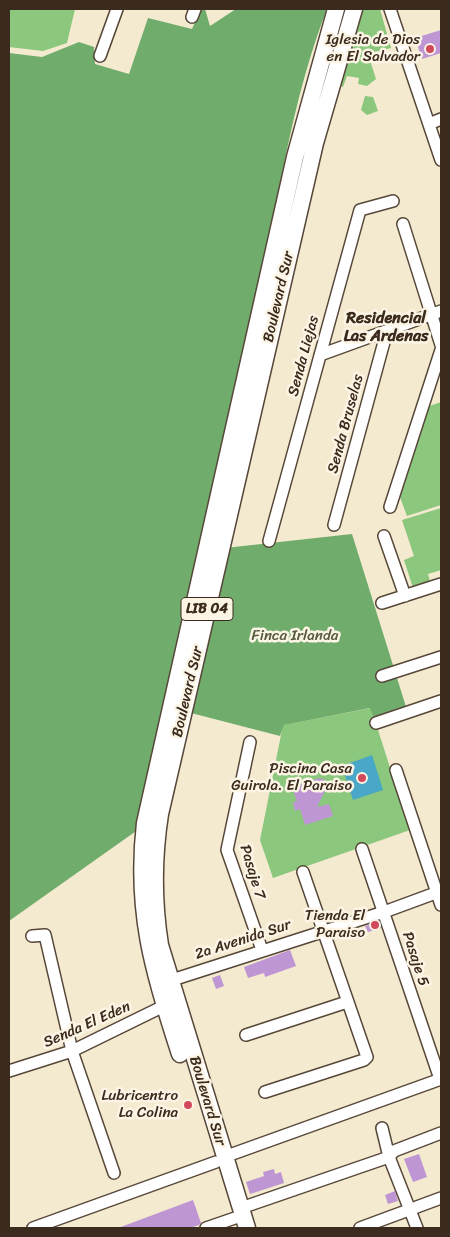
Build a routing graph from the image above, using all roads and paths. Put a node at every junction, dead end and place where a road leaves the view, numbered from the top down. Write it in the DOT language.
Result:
graph roads {
  1 [pos="117,9"];
  2 [pos="336,9"];
  3 [pos="354,9"];
  4 [pos="390,9"];
  5 [pos="100,56"];
  6 [pos="441,119"];
  7 [pos="429,124"];
  8 [pos="441,160"];
  9 [pos="393,202"];
  10 [pos="403,224"];
  11 [pos="436,313"];
  12 [pos="387,331"];
  13 [pos="441,345"];
  14 [pos="441,350"];
  15 [pos="320,355"];
  16 [pos="390,508"];
  17 [pos="334,525"];
  18 [pos="384,536"];
  19 [pos="269,541"];
  20 [pos="441,584"];
  21 [pos="405,596"];
  22 [pos="382,603"];
  23 [pos="441,657"];
  24 [pos="382,676"];
  25 [pos="441,701"];
  26 [pos="376,723"];
  27 [pos="250,742"];
  28 [pos="396,770"];
  29 [pos="362,849"];
  30 [pos="303,872"];
  31 [pos="439,892"];
  32 [pos="441,905"];
  33 [pos="384,912"];
  34 [pos="324,930"];
  35 [pos="32,936"];
  36 [pos="262,950"];
  37 [pos="169,980"];
  38 [pos="347,1002"];
  39 [pos="170,1003"];
  40 [pos="246,1035"];
  41 [pos="72,1051"];
  42 [pos="9,1071"];
  43 [pos="441,1079"];
  44 [pos="266,1092"];
  45 [pos="382,1128"];
  46 [pos="441,1133"];
  47 [pos="389,1157"];
  48 [pos="220,1159"];
  49 [pos="114,1173"];
  50 [pos="441,1198"];
  51 [pos="409,1209"];
  52 [pos="240,1221"];
  53 [pos="33,1228"];
  54 [pos="206,1228"];
  55 [pos="360,1228"];
  56 [pos="416,1228"];
  1 -- 5 [label="street"];
  2 -- 39 [label="highway, Boulevard Sur / LIB 04"];
  3 -- 37 [label="highway, Boulevard Sur / LIB 04"];
  4 -- 7 [label="street"];
  6 -- 7 [label="street"];
  7 -- 8 [label="street"];
  9 -- 15 [label="street, Senda Liejas"];
  10 -- 11 [label="street"];
  11 -- 12 [label="street"];
  11 -- 13 [label="street"];
  12 -- 15 [label="street"];
  12 -- 17 [label="street, Senda Bruselas"];
  14 -- 16 [label="street"];
  15 -- 19 [label="street, Senda Liejas"];
  18 -- 21 [label="street"];
  20 -- 21 [label="street"];
  21 -- 22 [label="street"];
  23 -- 24 [label="street"];
  25 -- 26 [label="street"];
  27 -- 36 [label="street, Pasaje 7"];
  28 -- 31 [label="street"];
  29 -- 33 [label="street, Pasaje 5"];
  30 -- 34 [label="street"];
  31 -- 32 [label="street"];
  31 -- 33 [label="street, 2a Avenida Sur"];
  33 -- 34 [label="street, 2a Avenida Sur"];
  33 -- 43 [label="street, Pasaje 5"];
  34 -- 36 [label="street, 2a Avenida Sur"];
  34 -- 38 [label="street"];
  35 -- 41 [label="street"];
  36 -- 37 [label="street, 2a Avenida Sur"];
  37 -- 39 [label="highway, Boulevard Sur / LIB 04"];
  38 -- 40 [label="street"];
  38 -- 44 [label="street"];
  39 -- 41 [label="street, Senda El Eden"];
  39 -- 48 [label="highway, Boulevard Sur / LIB 04"];
  41 -- 42 [label="street, Senda El Eden"];
  41 -- 49 [label="street"];
  43 -- 48 [label="street"];
  45 -- 47 [label="street"];
  46 -- 47 [label="street"];
  47 -- 51 [label="street"];
  47 -- 52 [label="street"];
  48 -- 52 [label="highway, Boulevard Sur / LIB 04"];
  48 -- 53 [label="street"];
  50 -- 51 [label="street"];
  51 -- 55 [label="street"];
  51 -- 56 [label="street"];
  52 -- 54 [label="street"];
}
